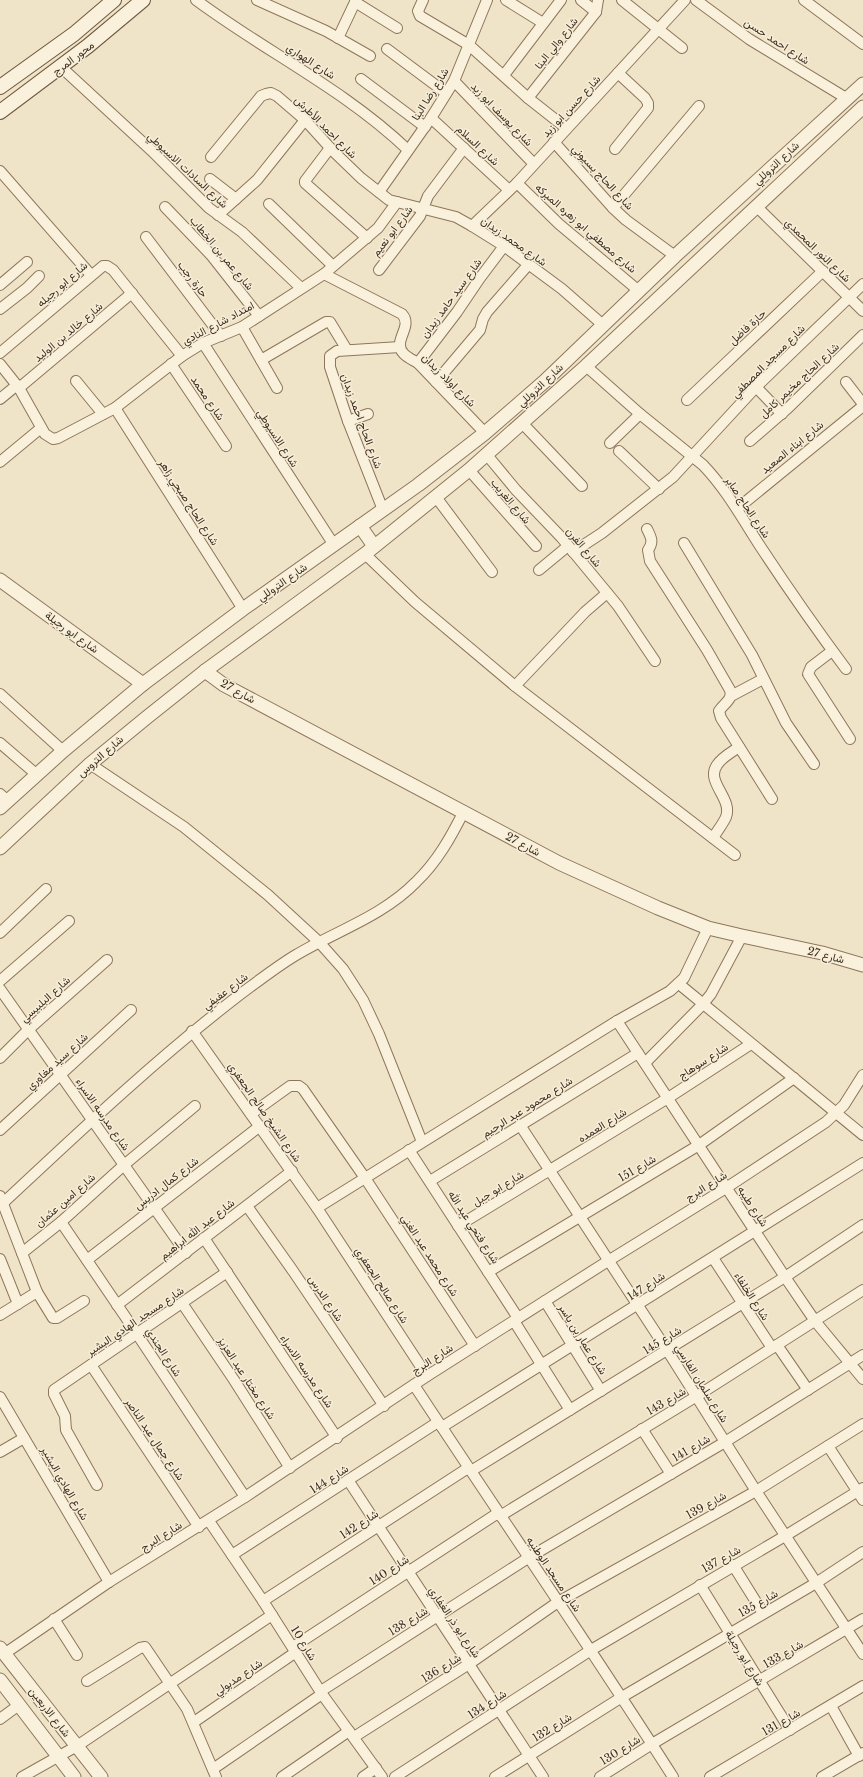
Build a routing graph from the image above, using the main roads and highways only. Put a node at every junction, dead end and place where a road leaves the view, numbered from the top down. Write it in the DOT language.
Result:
graph roads {
  1 [pos="114,0"];
  2 [pos="143,0"];
  3 [pos="0,87"];
  4 [pos="0,112"];
  1 -- 3 [label="main road, محور المرج"];
  2 -- 4 [label="main road, محور المرج"];
}
